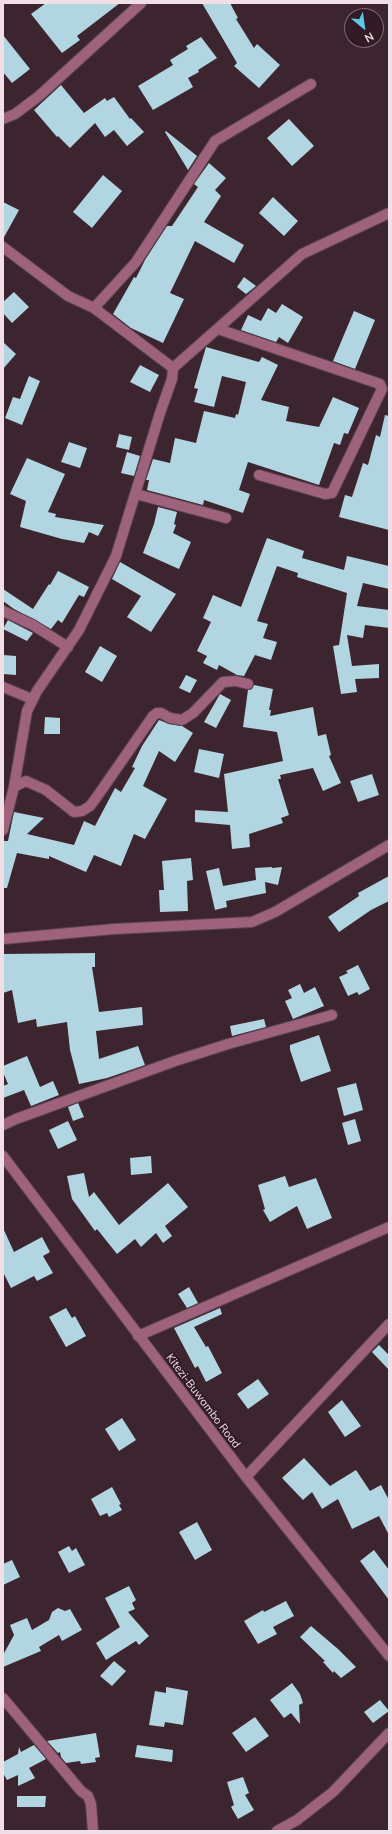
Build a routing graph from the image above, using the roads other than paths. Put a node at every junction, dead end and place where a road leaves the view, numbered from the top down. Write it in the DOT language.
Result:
graph roads {
  1 [pos="141,3"];
  2 [pos="311,84"];
  3 [pos="3,119"];
  4 [pos="389,213"];
  5 [pos="3,247"];
  6 [pos="94,308"];
  7 [pos="218,329"];
  8 [pos="173,368"];
  9 [pos="259,474"];
  10 [pos="136,494"];
  11 [pos="226,518"];
  12 [pos="3,611"];
  13 [pos="68,647"];
  14 [pos="248,684"];
  15 [pos="3,687"];
  16 [pos="32,699"];
  17 [pos="14,787"];
  18 [pos="3,830"];
  19 [pos="389,845"];
  20 [pos="3,939"];
  21 [pos="332,1015"];
  22 [pos="3,1125"];
  23 [pos="3,1156"];
  24 [pos="389,1227"];
  25 [pos="389,1324"];
  26 [pos="138,1336"];
  27 [pos="246,1477"];
  28 [pos="389,1656"];
  29 [pos="3,1698"];
  30 [pos="389,1733"];
  31 [pos="280,1830"];
  32 [pos="94,1831"];
  1 -- 3 [label="street"];
  2 -- 6 [label="street"];
  4 -- 7 [label="street"];
  5 -- 6 [label="street"];
  6 -- 8 [label="street"];
  7 -- 8 [label="street"];
  7 -- 9 [label="street"];
  8 -- 10 [label="street"];
  10 -- 11 [label="street"];
  10 -- 13 [label="street"];
  12 -- 13 [label="street"];
  13 -- 16 [label="street"];
  14 -- 17 [label="street"];
  15 -- 16 [label="street"];
  16 -- 17 [label="street"];
  17 -- 18 [label="street"];
  19 -- 20 [label="street"];
  21 -- 22 [label="street"];
  23 -- 26 [label="street, Kitezi-Buwambo Road"];
  24 -- 26 [label="street"];
  25 -- 27 [label="street"];
  26 -- 27 [label="street, Kitezi-Buwambo Road"];
  27 -- 28 [label="street, Kitezi-Buwambo Road"];
  29 -- 32 [label="street"];
  30 -- 31 [label="street"];
}
